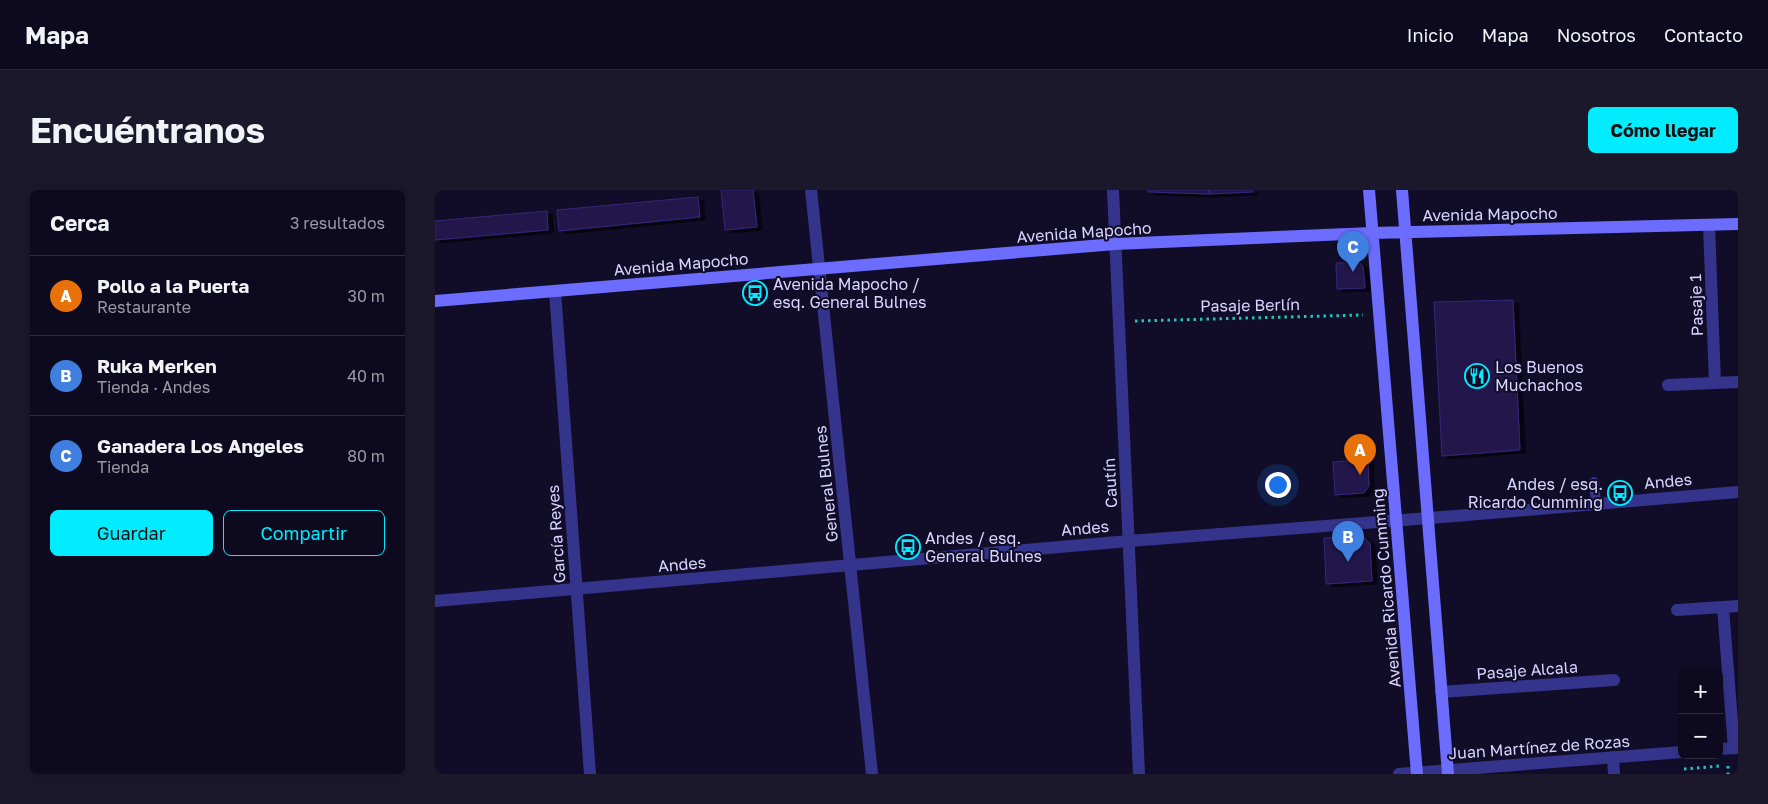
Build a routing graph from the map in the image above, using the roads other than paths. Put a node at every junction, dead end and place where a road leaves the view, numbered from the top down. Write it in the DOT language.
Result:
graph roads {
  1 [pos="811,190"];
  2 [pos="1113,190"];
  3 [pos="1369,190"];
  4 [pos="1402,190"];
  5 [pos="1738,224"];
  6 [pos="1709,225"];
  7 [pos="1405,232"];
  8 [pos="1372,233"];
  9 [pos="1115,244"];
  10 [pos="820,270"];
  11 [pos="555,291"];
  12 [pos="435,301"];
  13 [pos="1738,382"];
  14 [pos="1715,383"];
  15 [pos="1668,385"];
  16 [pos="1594,482"];
  17 [pos="1738,492"];
  18 [pos="1596,503"];
  19 [pos="1428,518"];
  20 [pos="1397,520"];
  21 [pos="1129,541"];
  22 [pos="851,566"];
  23 [pos="577,589"];
  24 [pos="435,601"];
  25 [pos="1738,606"];
  26 [pos="1723,607"];
  27 [pos="1677,610"];
  28 [pos="1614,680"];
  29 [pos="1441,692"];
  30 [pos="1736,748"];
  31 [pos="1723,749"];
  32 [pos="1678,752"];
  33 [pos="1613,757"];
  34 [pos="1447,772"];
  35 [pos="1416,773"];
  36 [pos="590,774"];
  37 [pos="872,774"];
  38 [pos="1139,774"];
  39 [pos="1399,774"];
  40 [pos="1614,774"];
  1 -- 10 [label="street, General Bulnes"];
  2 -- 9 [label="street, Cautín"];
  3 -- 8 [label="main road, Avenida Ricardo Cumming"];
  4 -- 7 [label="main road"];
  5 -- 6 [label="main road, Avenida Mapocho"];
  6 -- 7 [label="main road, Avenida Mapocho"];
  6 -- 14 [label="street, Pasaje 1"];
  7 -- 8 [label="main road, Avenida Mapocho"];
  7 -- 19 [label="main road"];
  8 -- 9 [label="main road, Avenida Mapocho"];
  8 -- 20 [label="main road, Avenida Ricardo Cumming"];
  9 -- 10 [label="main road, Avenida Mapocho"];
  9 -- 21 [label="street, Cautín"];
  10 -- 11 [label="main road, Avenida Mapocho"];
  10 -- 22 [label="street, General Bulnes"];
  11 -- 12 [label="main road, Avenida Mapocho"];
  11 -- 23 [label="street, García Reyes"];
  13 -- 14 [label="street"];
  14 -- 15 [label="street"];
  16 -- 18 [label="lane"];
  17 -- 18 [label="street, Andes"];
  18 -- 19 [label="street, Andes"];
  19 -- 20 [label="street, Andes"];
  19 -- 29 [label="main road"];
  20 -- 21 [label="street, Andes"];
  20 -- 35 [label="main road, Avenida Ricardo Cumming"];
  21 -- 22 [label="street, Andes"];
  21 -- 38 [label="street, Cautín"];
  22 -- 23 [label="street, Andes"];
  22 -- 37 [label="street, General Bulnes"];
  23 -- 24 [label="street, Andes"];
  23 -- 36 [label="street, García Reyes"];
  25 -- 26 [label="street"];
  26 -- 27 [label="street"];
  26 -- 30 [label="street"];
  28 -- 29 [label="street, Pasaje Alcala"];
  29 -- 34 [label="main road"];
  30 -- 31 [label="street"];
  32 -- 33 [label="street, Juan Martínez de Rozas"];
  33 -- 34 [label="street, Juan Martínez de Rozas"];
  33 -- 40 [label="street"];
  34 -- 35 [label="street, Juan Martínez de Rozas"];
  35 -- 39 [label="street, Juan Martínez de Rozas"];
}
